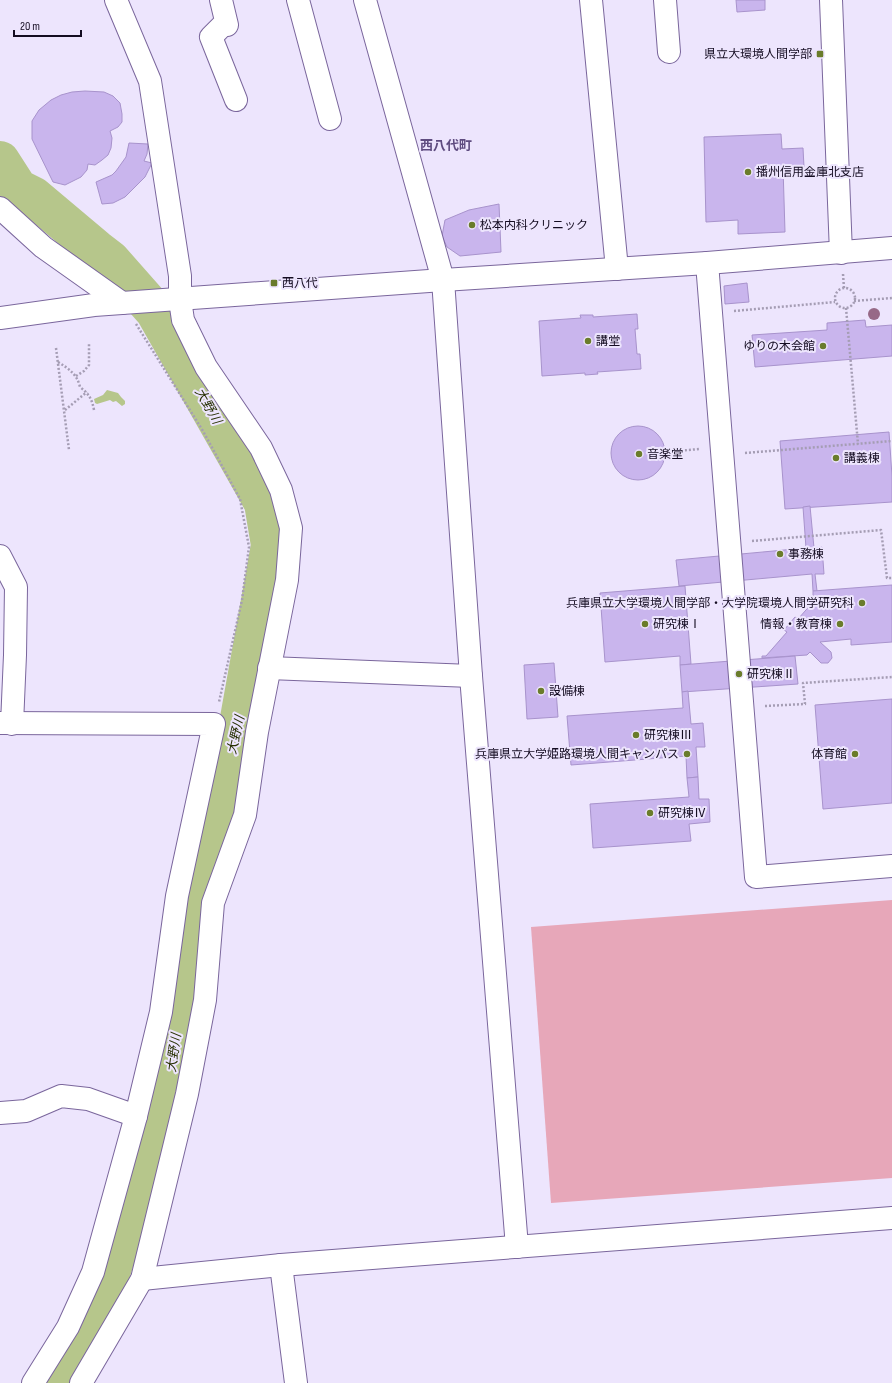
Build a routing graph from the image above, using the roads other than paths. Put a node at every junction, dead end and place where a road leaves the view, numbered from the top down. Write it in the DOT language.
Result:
graph roads {
  1 [pos="116,0"];
  2 [pos="220,0"];
  3 [pos="298,0"];
  4 [pos="365,0"];
  5 [pos="591,0"];
  6 [pos="665,0"];
  7 [pos="831,0"];
  8 [pos="669,52"];
  9 [pos="236,100"];
  10 [pos="330,119"];
  11 [pos="0,208"];
  12 [pos="892,248"];
  13 [pos="841,253"];
  14 [pos="707,263"];
  15 [pos="617,269"];
  16 [pos="443,280"];
  17 [pos="175,300"];
  18 [pos="122,303"];
  19 [pos="0,318"];
  20 [pos="0,556"];
  21 [pos="269,668"];
  22 [pos="471,676"];
  23 [pos="6,723"];
  24 [pos="892,866"];
  25 [pos="0,1113"];
  26 [pos="136,1116"];
  27 [pos="892,1218"];
  28 [pos="517,1247"];
  29 [pos="281,1265"];
  30 [pos="142,1279"];
  31 [pos="33,1383"];
  32 [pos="81,1383"];
  33 [pos="296,1383"];
  1 -- 17 [label="street"];
  2 -- 9 [label="street"];
  3 -- 10 [label="street"];
  4 -- 16 [label="street"];
  5 -- 15 [label="street"];
  6 -- 8 [label="street"];
  7 -- 13 [label="street"];
  11 -- 18 [label="street"];
  12 -- 13 [label="street"];
  13 -- 14 [label="street"];
  14 -- 15 [label="street"];
  14 -- 24 [label="street"];
  15 -- 16 [label="street"];
  16 -- 17 [label="street"];
  16 -- 22 [label="street"];
  17 -- 18 [label="street"];
  17 -- 21 [label="street"];
  18 -- 19 [label="street"];
  20 -- 23 [label="street"];
  21 -- 22 [label="street"];
  21 -- 30 [label="street"];
  22 -- 28 [label="street"];
  23 -- 26 [label="street"];
  25 -- 26 [label="street"];
  26 -- 31 [label="street"];
  27 -- 28 [label="street"];
  28 -- 29 [label="street"];
  29 -- 30 [label="street"];
  29 -- 33 [label="street"];
  30 -- 32 [label="street"];
}
